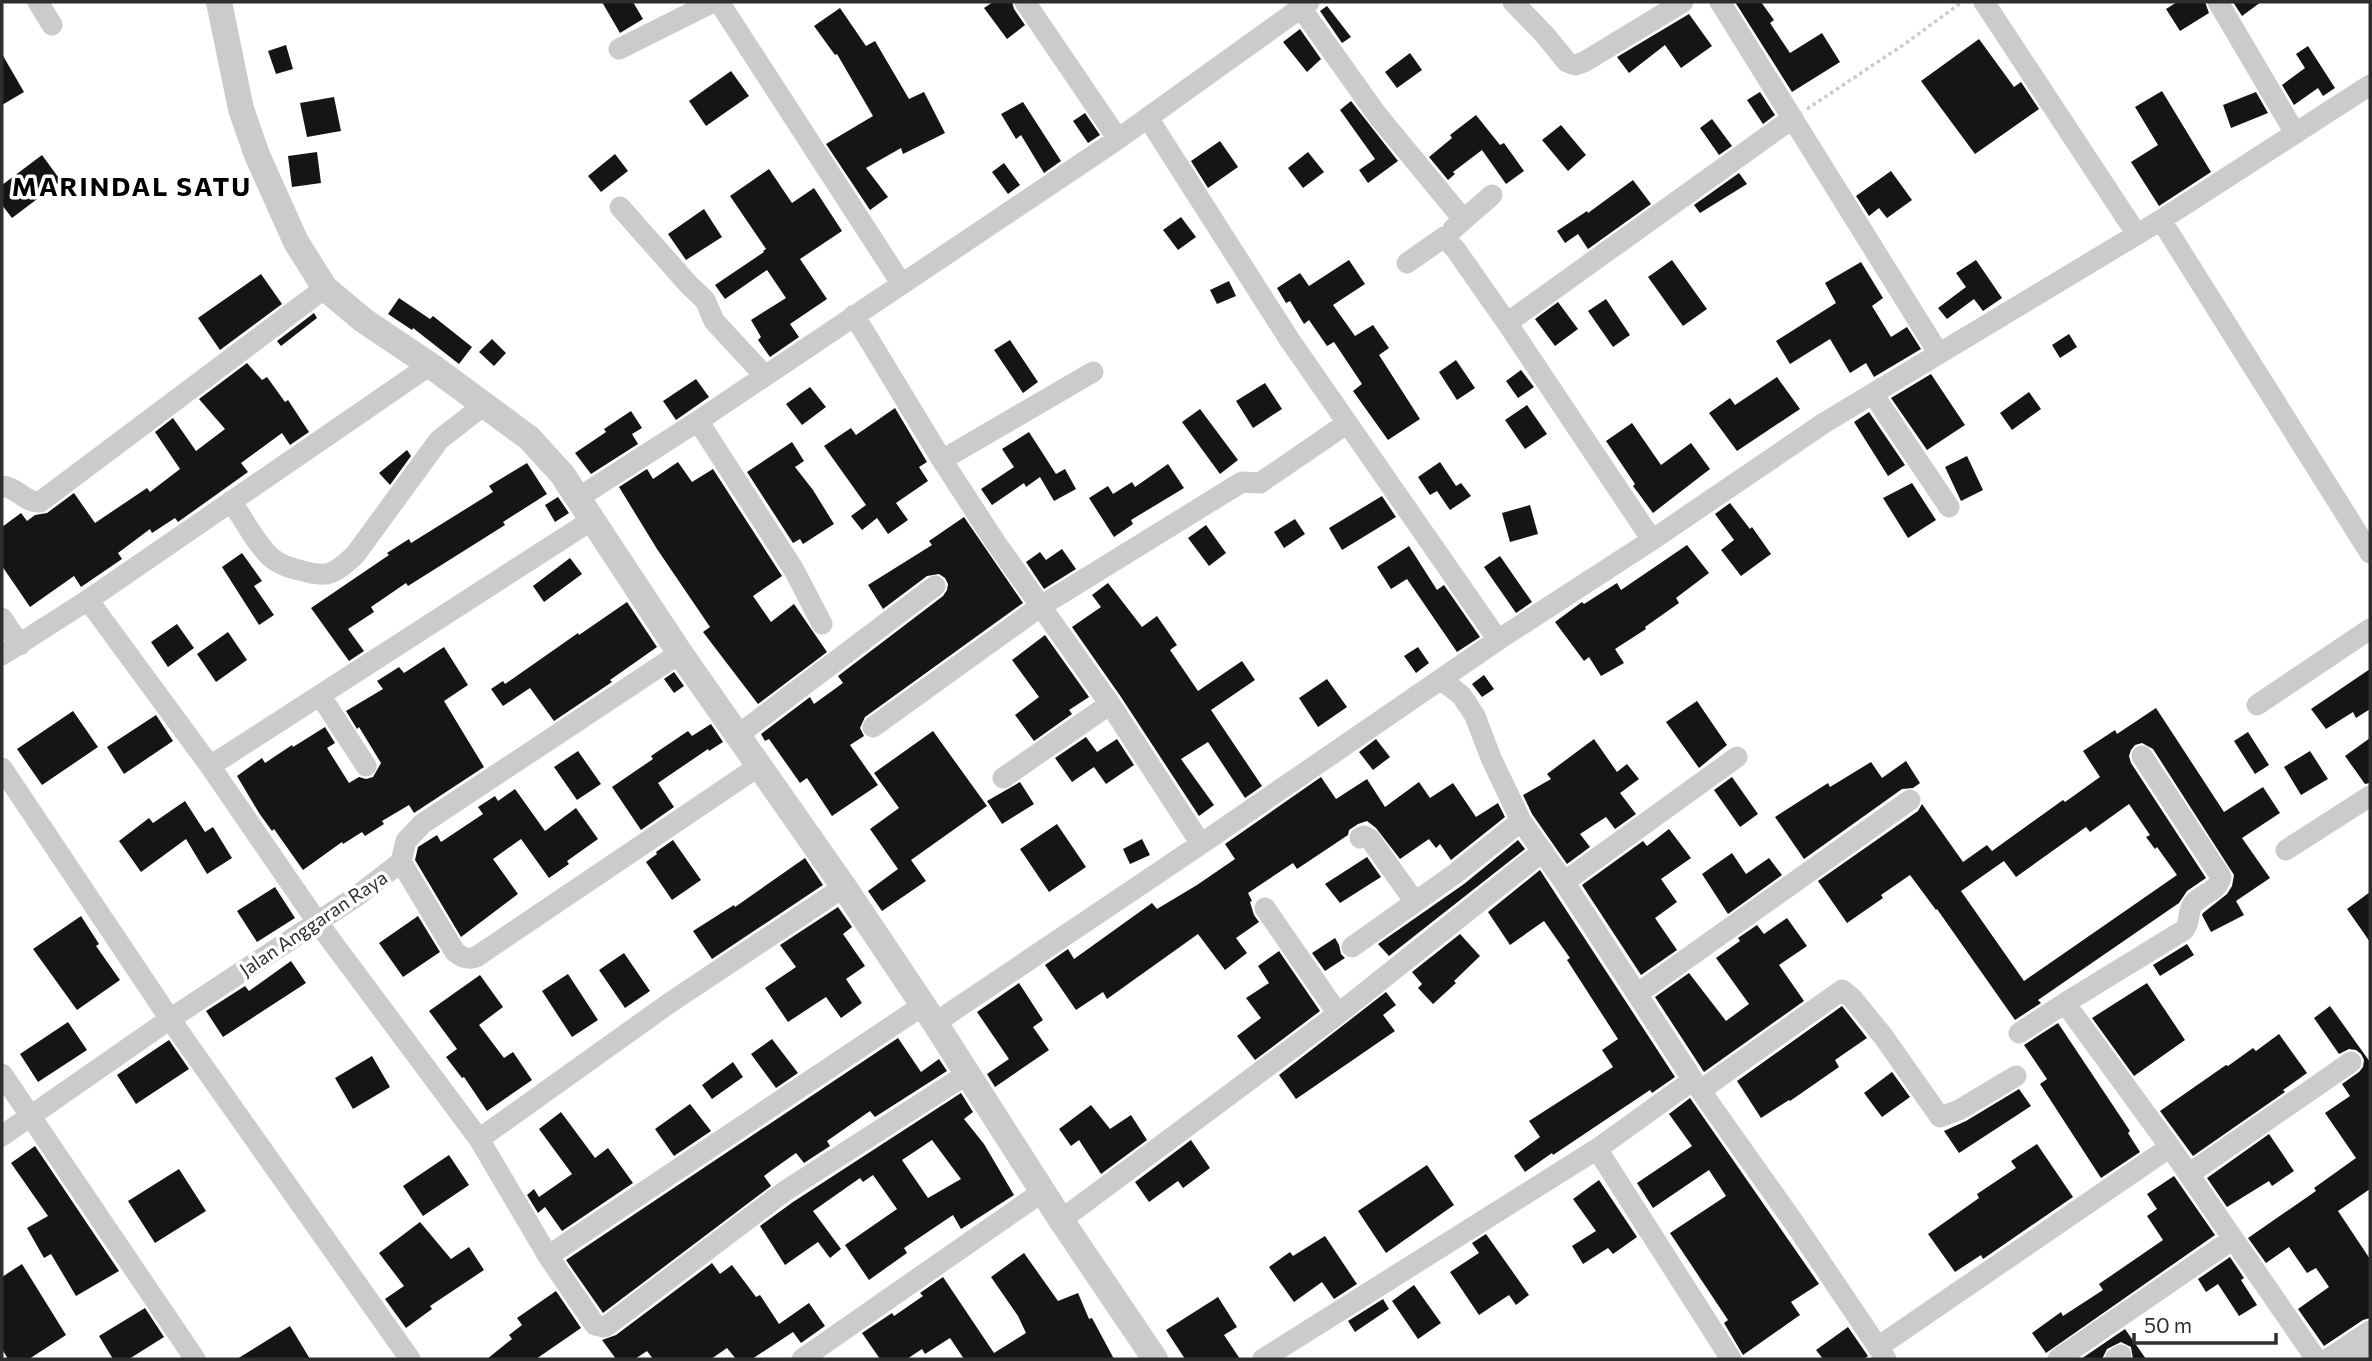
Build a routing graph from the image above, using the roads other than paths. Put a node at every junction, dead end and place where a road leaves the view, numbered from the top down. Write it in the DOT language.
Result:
graph roads {
  1 [pos="38,2"];
  2 [pos="219,2"];
  3 [pos="713,2"];
  4 [pos="719,2"];
  5 [pos="1025,2"];
  6 [pos="1513,2"];
  7 [pos="1683,2"];
  8 [pos="1720,2"];
  9 [pos="1984,2"];
  10 [pos="2218,2"];
  11 [pos="1305,5"];
  12 [pos="52,25"];
  13 [pos="619,49"];
  14 [pos="2370,85"];
  15 [pos="1148,118"];
  16 [pos="1793,118"];
  17 [pos="2295,133"];
  18 [pos="1118,139"];
  19 [pos="1492,195"];
  20 [pos="620,207"];
  21 [pos="1463,219"];
  22 [pos="2161,220"];
  23 [pos="2136,233"];
  24 [pos="1444,237"];
  25 [pos="1407,263"];
  26 [pos="901,283"];
  27 [pos="325,288"];
  28 [pos="854,315"];
  29 [pos="1507,323"];
  30 [pos="1939,354"];
  31 [pos="429,365"];
  32 [pos="1093,372"];
  33 [pos="765,376"];
  34 [pos="1873,394"];
  35 [pos="485,404"];
  36 [pos="698,421"];
  37 [pos="1346,424"];
  38 [pos="942,460"];
  39 [pos="2,486"];
  40 [pos="231,501"];
  41 [pos="1949,507"];
  42 [pos="585,509"];
  43 [pos="1652,540"];
  44 [pos="2370,553"];
  45 [pos="935,586"];
  46 [pos="88,600"];
  47 [pos="1041,606"];
  48 [pos="2,618"];
  49 [pos="822,624"];
  50 [pos="2370,629"];
  51 [pos="1498,640"];
  52 [pos="11,650"];
  53 [pos="680,653"];
  54 [pos="1442,680"];
  55 [pos="320,695"];
  56 [pos="1110,704"];
  57 [pos="2257,705"];
  58 [pos="873,727"];
  59 [pos="738,735"];
  60 [pos="2142,756"];
  61 [pos="1737,757"];
  62 [pos="210,766"];
  63 [pos="366,766"];
  64 [pos="759,766"];
  65 [pos="2,768"];
  66 [pos="1003,778"];
  67 [pos="2370,796"];
  68 [pos="1910,800"];
  69 [pos="1521,821"];
  70 [pos="1360,838"];
  71 [pos="1201,844"];
  72 [pos="2286,849"];
  73 [pos="1543,850"];
  74 [pos="401,862"];
  75 [pos="1564,882"];
  76 [pos="844,887"];
  77 [pos="1415,902"];
  78 [pos="1265,908"];
  79 [pos="318,922"];
  80 [pos="1352,947"];
  81 [pos="1637,994"];
  82 [pos="2065,1003"];
  83 [pos="928,1014"];
  84 [pos="1338,1014"];
  85 [pos="170,1019"];
  86 [pos="2019,1033"];
  87 [pos="2351,1062"];
  88 [pos="2,1074"];
  89 [pos="967,1074"];
  90 [pos="2016,1076"];
  91 [pos="1697,1085"];
  92 [pos="32,1116"];
  93 [pos="2,1136"];
  94 [pos="479,1139"];
  95 [pos="2170,1146"];
  96 [pos="1597,1149"];
  97 [pos="2189,1174"];
  98 [pos="1042,1192"];
  99 [pos="1061,1220"];
  100 [pos="2233,1239"];
  101 [pos="548,1256"];
  102 [pos="2370,1331"];
  103 [pos="2370,1350"];
  104 [pos="1882,1353"];
  105 [pos="195,1359"];
  106 [pos="411,1359"];
  107 [pos="802,1359"];
  108 [pos="1155,1359"];
  109 [pos="1264,1359"];
  110 [pos="1731,1359"];
  111 [pos="2058,1359"];
  112 [pos="2316,1359"];
  113 [pos="2328,1359"];
  114 [pos="2356,1359"];
  1 -- 12 [label="street"];
  2 -- 27 [label="street"];
  3 -- 13 [label="street"];
  4 -- 26 [label="street"];
  5 -- 18 [label="street"];
  6 -- 7 [label="street"];
  8 -- 16 [label="street"];
  9 -- 23 [label="street"];
  10 -- 17 [label="street"];
  11 -- 15 [label="street"];
  11 -- 21 [label="street"];
  14 -- 17 [label="street"];
  15 -- 18 [label="street"];
  15 -- 37 [label="street"];
  16 -- 29 [label="street"];
  16 -- 30 [label="street"];
  17 -- 22 [label="street"];
  18 -- 26 [label="street"];
  19 -- 21 [label="street"];
  20 -- 33 [label="street"];
  21 -- 24 [label="street"];
  22 -- 23 [label="street"];
  22 -- 44 [label="street"];
  23 -- 30 [label="street"];
  24 -- 25 [label="street"];
  24 -- 29 [label="street"];
  26 -- 28 [label="street"];
  27 -- 31 [label="street"];
  27 -- 39 [label="street"];
  28 -- 33 [label="street"];
  28 -- 38 [label="street"];
  29 -- 43 [label="street"];
  30 -- 34 [label="street"];
  31 -- 35 [label="street"];
  31 -- 40 [label="street"];
  32 -- 38 [label="street"];
  33 -- 36 [label="street"];
  34 -- 41 [label="street"];
  34 -- 43 [label="street"];
  35 -- 40 [label="street"];
  35 -- 42 [label="street"];
  36 -- 42 [label="street"];
  36 -- 49 [label="street"];
  37 -- 47 [label="street"];
  37 -- 51 [label="street"];
  38 -- 47 [label="street"];
  40 -- 46 [label="street"];
  42 -- 53 [label="street"];
  42 -- 55 [label="street"];
  43 -- 51 [label="street"];
  45 -- 59 [label="street"];
  46 -- 52 [label="street"];
  46 -- 62 [label="street"];
  47 -- 56 [label="street"];
  47 -- 58 [label="street"];
  48 -- 52 [label="street"];
  50 -- 57 [label="street"];
  51 -- 54 [label="street"];
  53 -- 59 [label="street"];
  53 -- 74 [label="street, Jalan Anggaran Raya"];
  54 -- 69 [label="street"];
  54 -- 71 [label="street"];
  55 -- 62 [label="street"];
  55 -- 63 [label="street"];
  56 -- 66 [label="street"];
  56 -- 71 [label="street"];
  59 -- 64 [label="street"];
  60 -- 82 [label="street"];
  61 -- 75 [label="street"];
  62 -- 79 [label="street"];
  64 -- 74 [label="street"];
  64 -- 76 [label="street"];
  65 -- 85 [label="street"];
  67 -- 72 [label="street"];
  68 -- 81 [label="street"];
  69 -- 73 [label="street"];
  69 -- 77 [label="street"];
  70 -- 77 [label="street"];
  71 -- 83 [label="street"];
  73 -- 75 [label="street"];
  73 -- 84 [label="street"];
  74 -- 79 [label="street, Jalan Anggaran Raya"];
  75 -- 81 [label="street"];
  76 -- 83 [label="street"];
  76 -- 94 [label="street"];
  77 -- 80 [label="street"];
  78 -- 84 [label="street"];
  79 -- 85 [label="street, Jalan Anggaran Raya"];
  79 -- 94 [label="street"];
  81 -- 91 [label="street"];
  82 -- 86 [label="street"];
  82 -- 95 [label="street"];
  83 -- 89 [label="street"];
  83 -- 101 [label="street"];
  84 -- 99 [label="street"];
  85 -- 92 [label="street, Jalan Anggaran Raya"];
  85 -- 106 [label="street"];
  87 -- 97 [label="street"];
  88 -- 92 [label="street"];
  89 -- 98 [label="street"];
  89 -- 101 [label="street"];
  90 -- 91 [label="street"];
  91 -- 96 [label="street"];
  91 -- 104 [label="street"];
  92 -- 93 [label="street, Jalan Anggaran Raya"];
  92 -- 105 [label="street"];
  94 -- 101 [label="street"];
  95 -- 97 [label="street"];
  95 -- 104 [label="street"];
  96 -- 109 [label="street"];
  96 -- 110 [label="street"];
  97 -- 100 [label="street"];
  98 -- 99 [label="street"];
  98 -- 107 [label="street"];
  99 -- 108 [label="street"];
  100 -- 111 [label="street"];
  100 -- 112 [label="street"];
  102 -- 113 [label="street"];
  103 -- 114 [label="street"];
}
